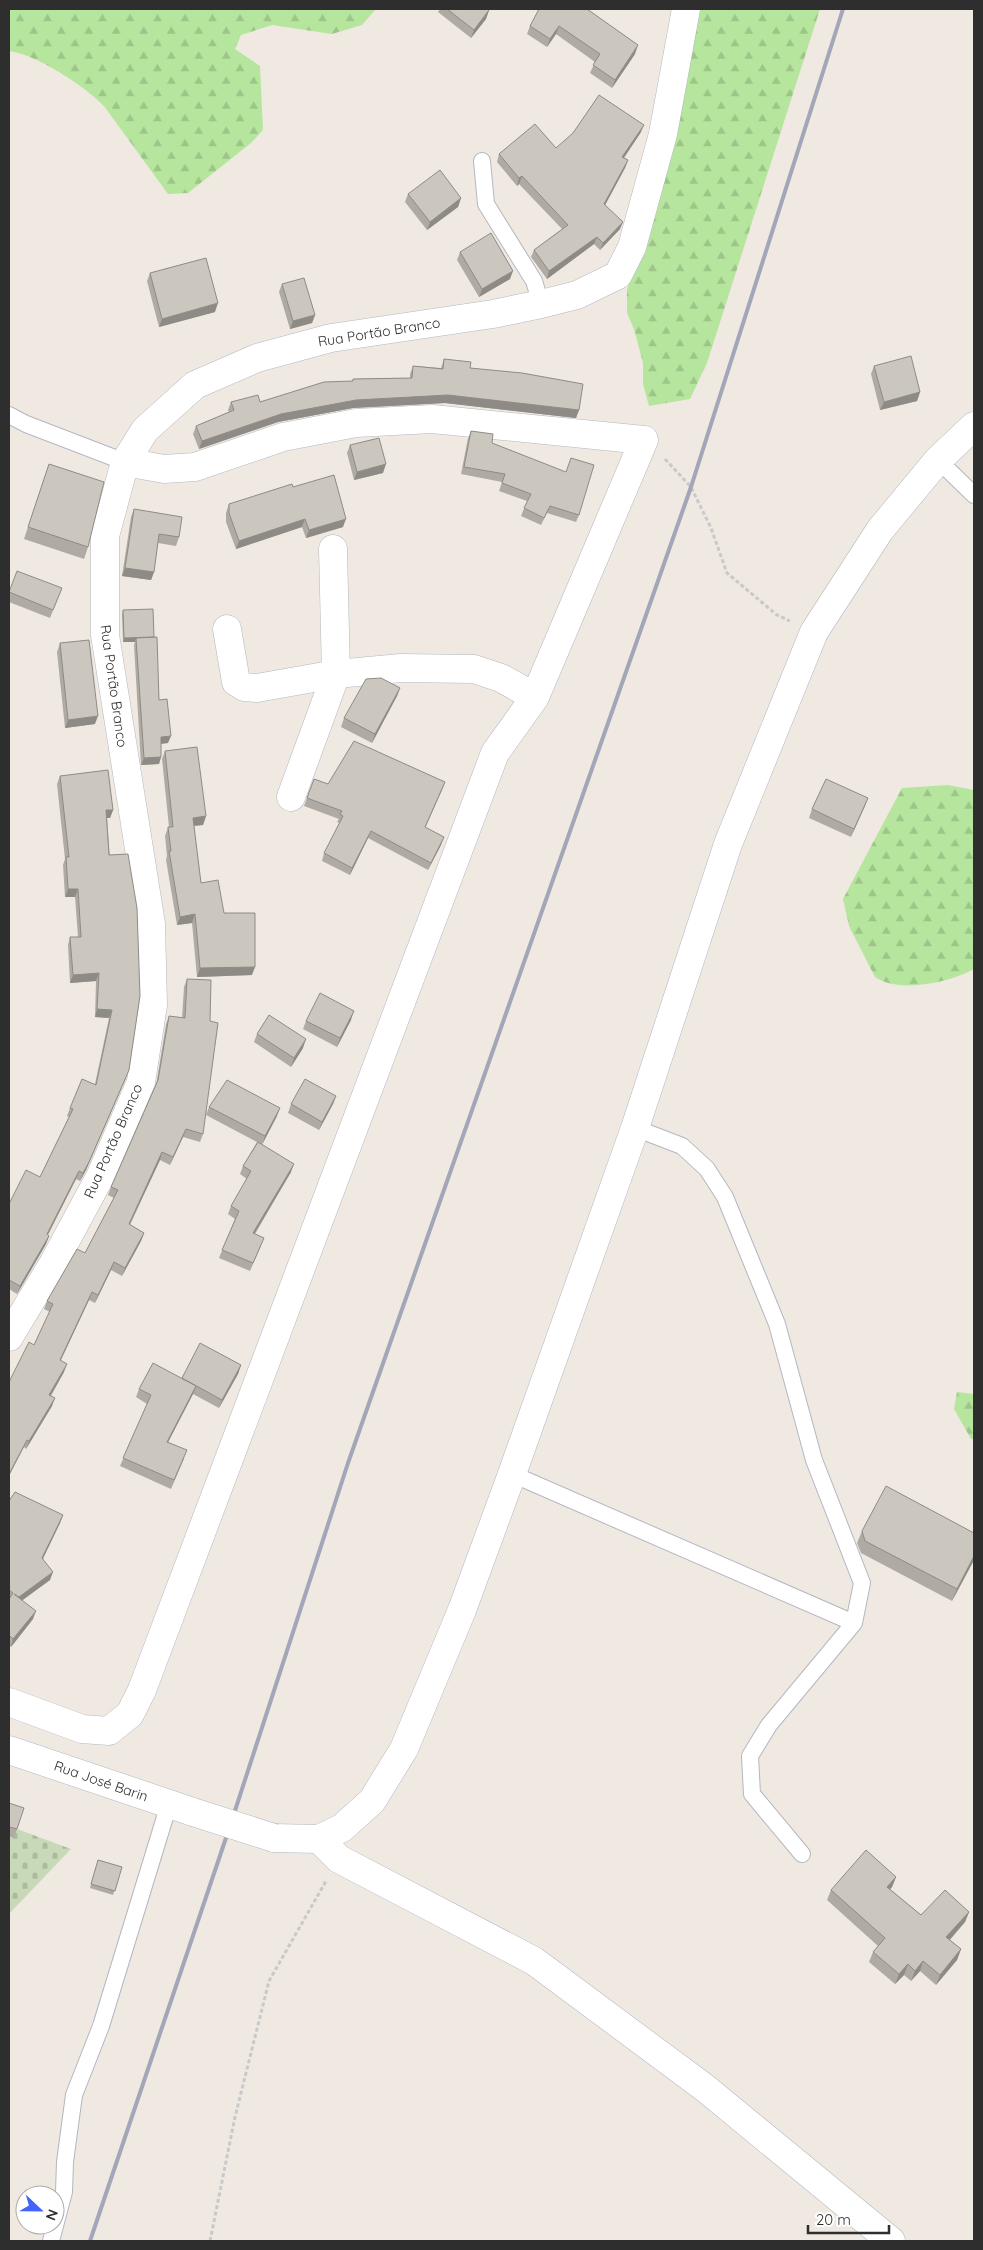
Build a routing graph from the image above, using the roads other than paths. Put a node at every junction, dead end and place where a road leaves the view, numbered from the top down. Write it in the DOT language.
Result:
graph roads {
  1 [pos="686,9"];
  2 [pos="482,161"];
  3 [pos="541,304"];
  4 [pos="9,415"];
  5 [pos="974,426"];
  6 [pos="938,460"];
  7 [pos="125,462"];
  8 [pos="974,495"];
  9 [pos="334,549"];
  10 [pos="227,629"];
  11 [pos="336,674"];
  12 [pos="536,697"];
  13 [pos="291,797"];
  14 [pos="635,1128"];
  15 [pos="9,1337"];
  16 [pos="512,1474"];
  17 [pos="854,1623"];
  18 [pos="9,1702"];
  19 [pos="9,1750"];
  20 [pos="181,1808"];
  21 [pos="319,1839"];
  22 [pos="802,1854"];
  23 [pos="51,2241"];
  24 [pos="891,2241"];
  1 -- 3 [label="street, Rua Portão Branco"];
  2 -- 3 [label="lane"];
  3 -- 7 [label="street, Rua Portão Branco"];
  4 -- 7 [label="lane"];
  5 -- 6 [label="street"];
  6 -- 8 [label="lane"];
  6 -- 14 [label="street"];
  7 -- 12 [label="street"];
  7 -- 15 [label="street, Rua Portão Branco"];
  9 -- 11 [label="street"];
  10 -- 11 [label="street"];
  11 -- 12 [label="street"];
  11 -- 13 [label="street"];
  12 -- 18 [label="street"];
  14 -- 16 [label="street"];
  14 -- 17 [label="lane"];
  16 -- 17 [label="lane"];
  16 -- 21 [label="street"];
  17 -- 22 [label="lane"];
  19 -- 20 [label="street, Rua José Barin"];
  20 -- 21 [label="street, Rua José Barin, bridge"];
  20 -- 23 [label="lane"];
  21 -- 24 [label="street"];
}
